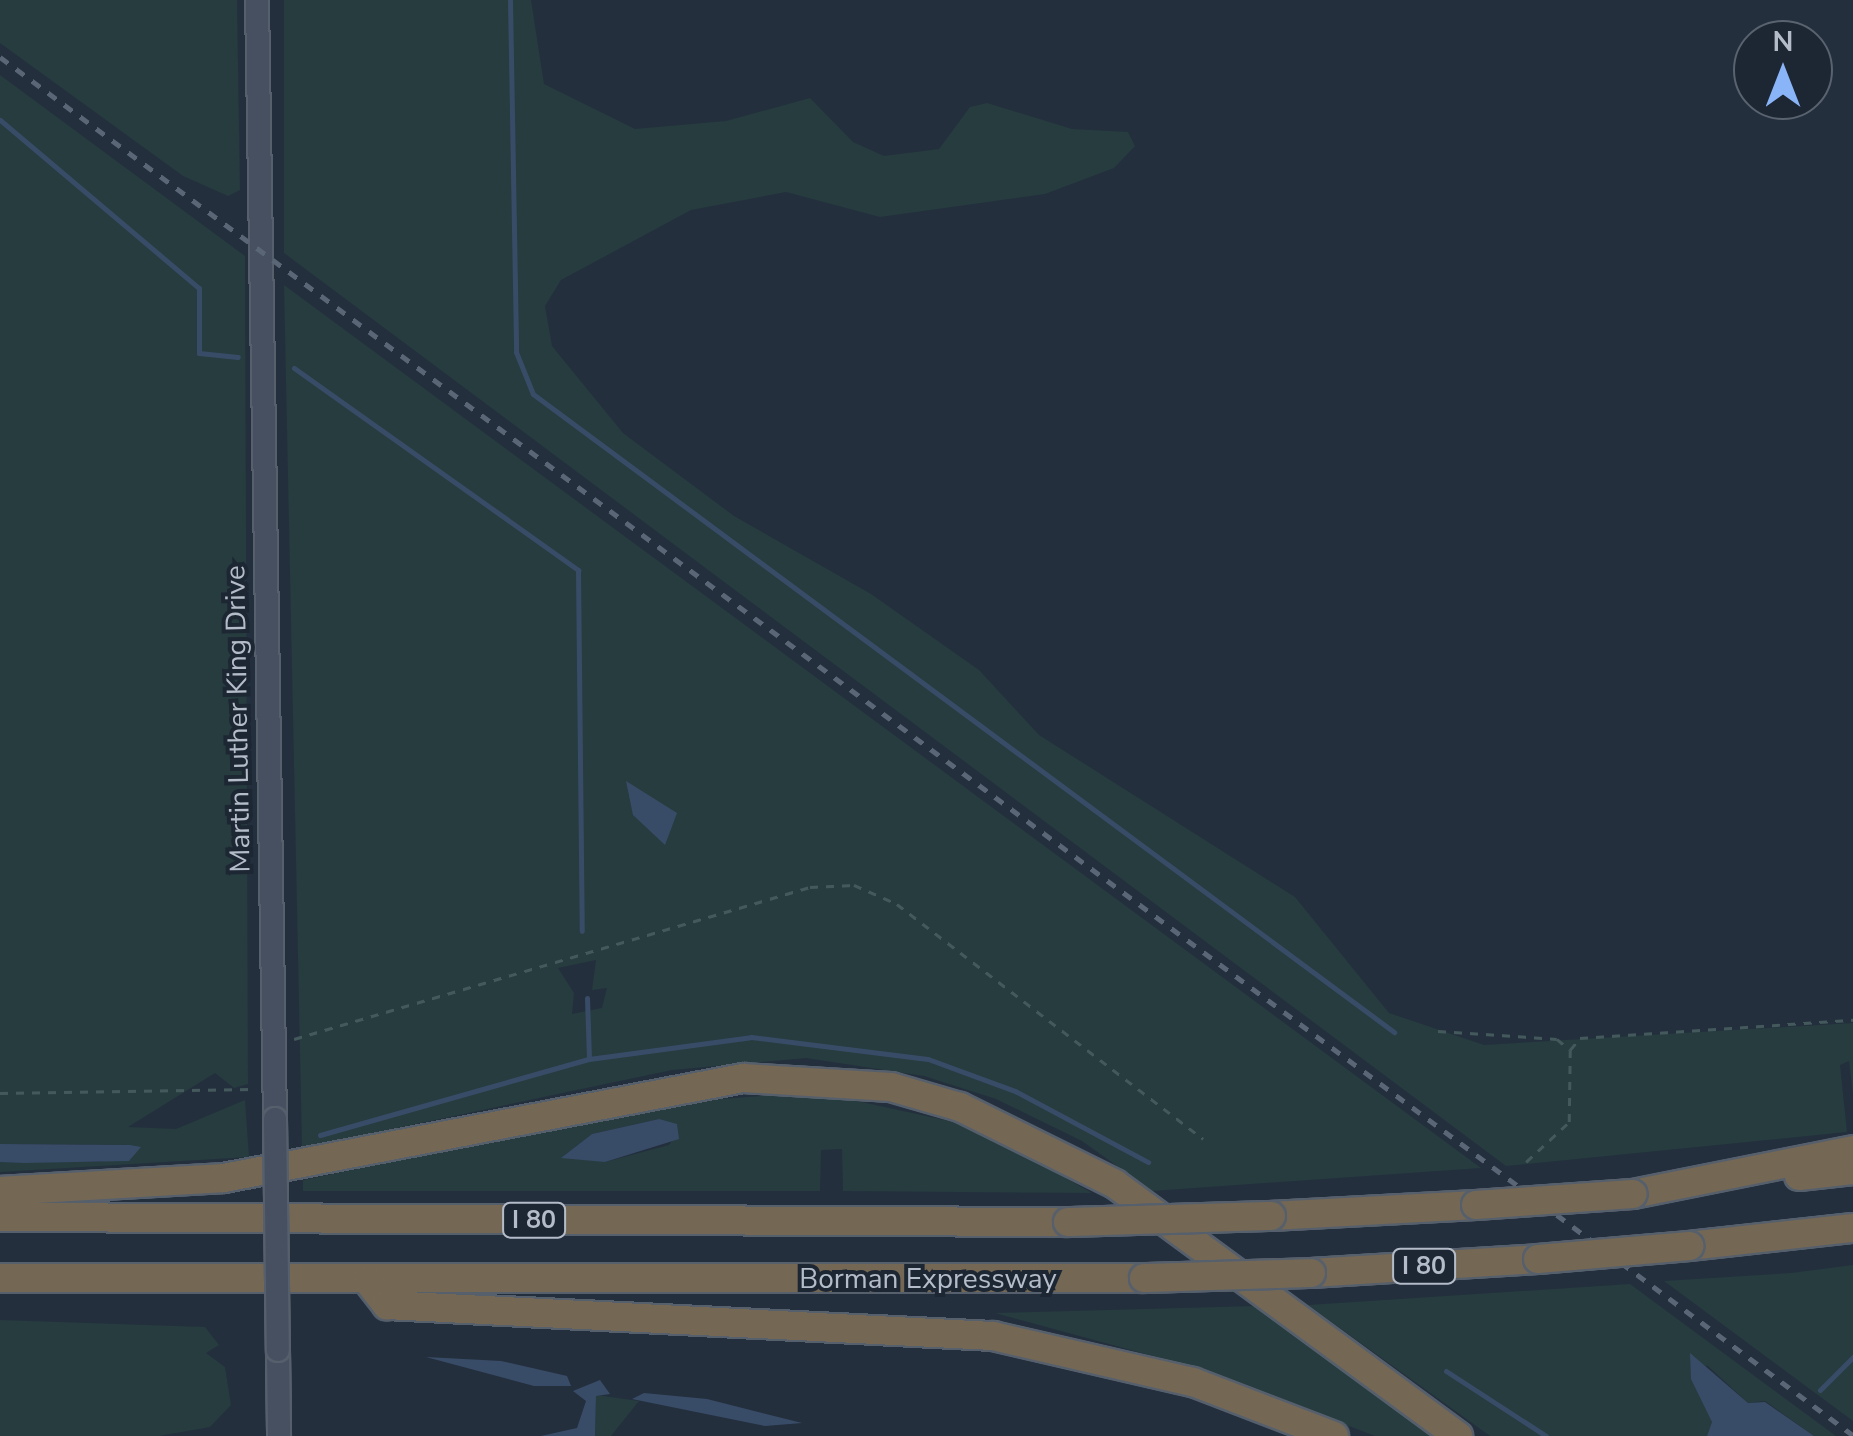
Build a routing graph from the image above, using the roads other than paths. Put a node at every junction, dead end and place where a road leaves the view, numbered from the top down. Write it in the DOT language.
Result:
graph roads {
  1 [pos="257,0"];
  2 [pos="1853,1150"];
  3 [pos="1853,1170"];
  4 [pos="0,1191"];
  5 [pos="1633,1194"];
  6 [pos="0,1218"];
  7 [pos="1853,1228"];
  8 [pos="0,1278"];
  9 [pos="368,1280"];
  10 [pos="279,1436"];
  11 [pos="1334,1436"];
  12 [pos="1458,1436"];
  1 -- 10 [label="main road, Martin Luther King Drive, bridge"];
  2 -- 5 [label="highway"];
  3 -- 5 [label="highway, Borman Expressway / I 80"];
  4 -- 12 [label="highway"];
  5 -- 6 [label="highway, Borman Expressway / I 80, bridge"];
  7 -- 9 [label="highway, Borman Expressway / I 80, bridge"];
  8 -- 9 [label="highway, Borman Expressway / I 80"];
  9 -- 11 [label="highway"];
}
